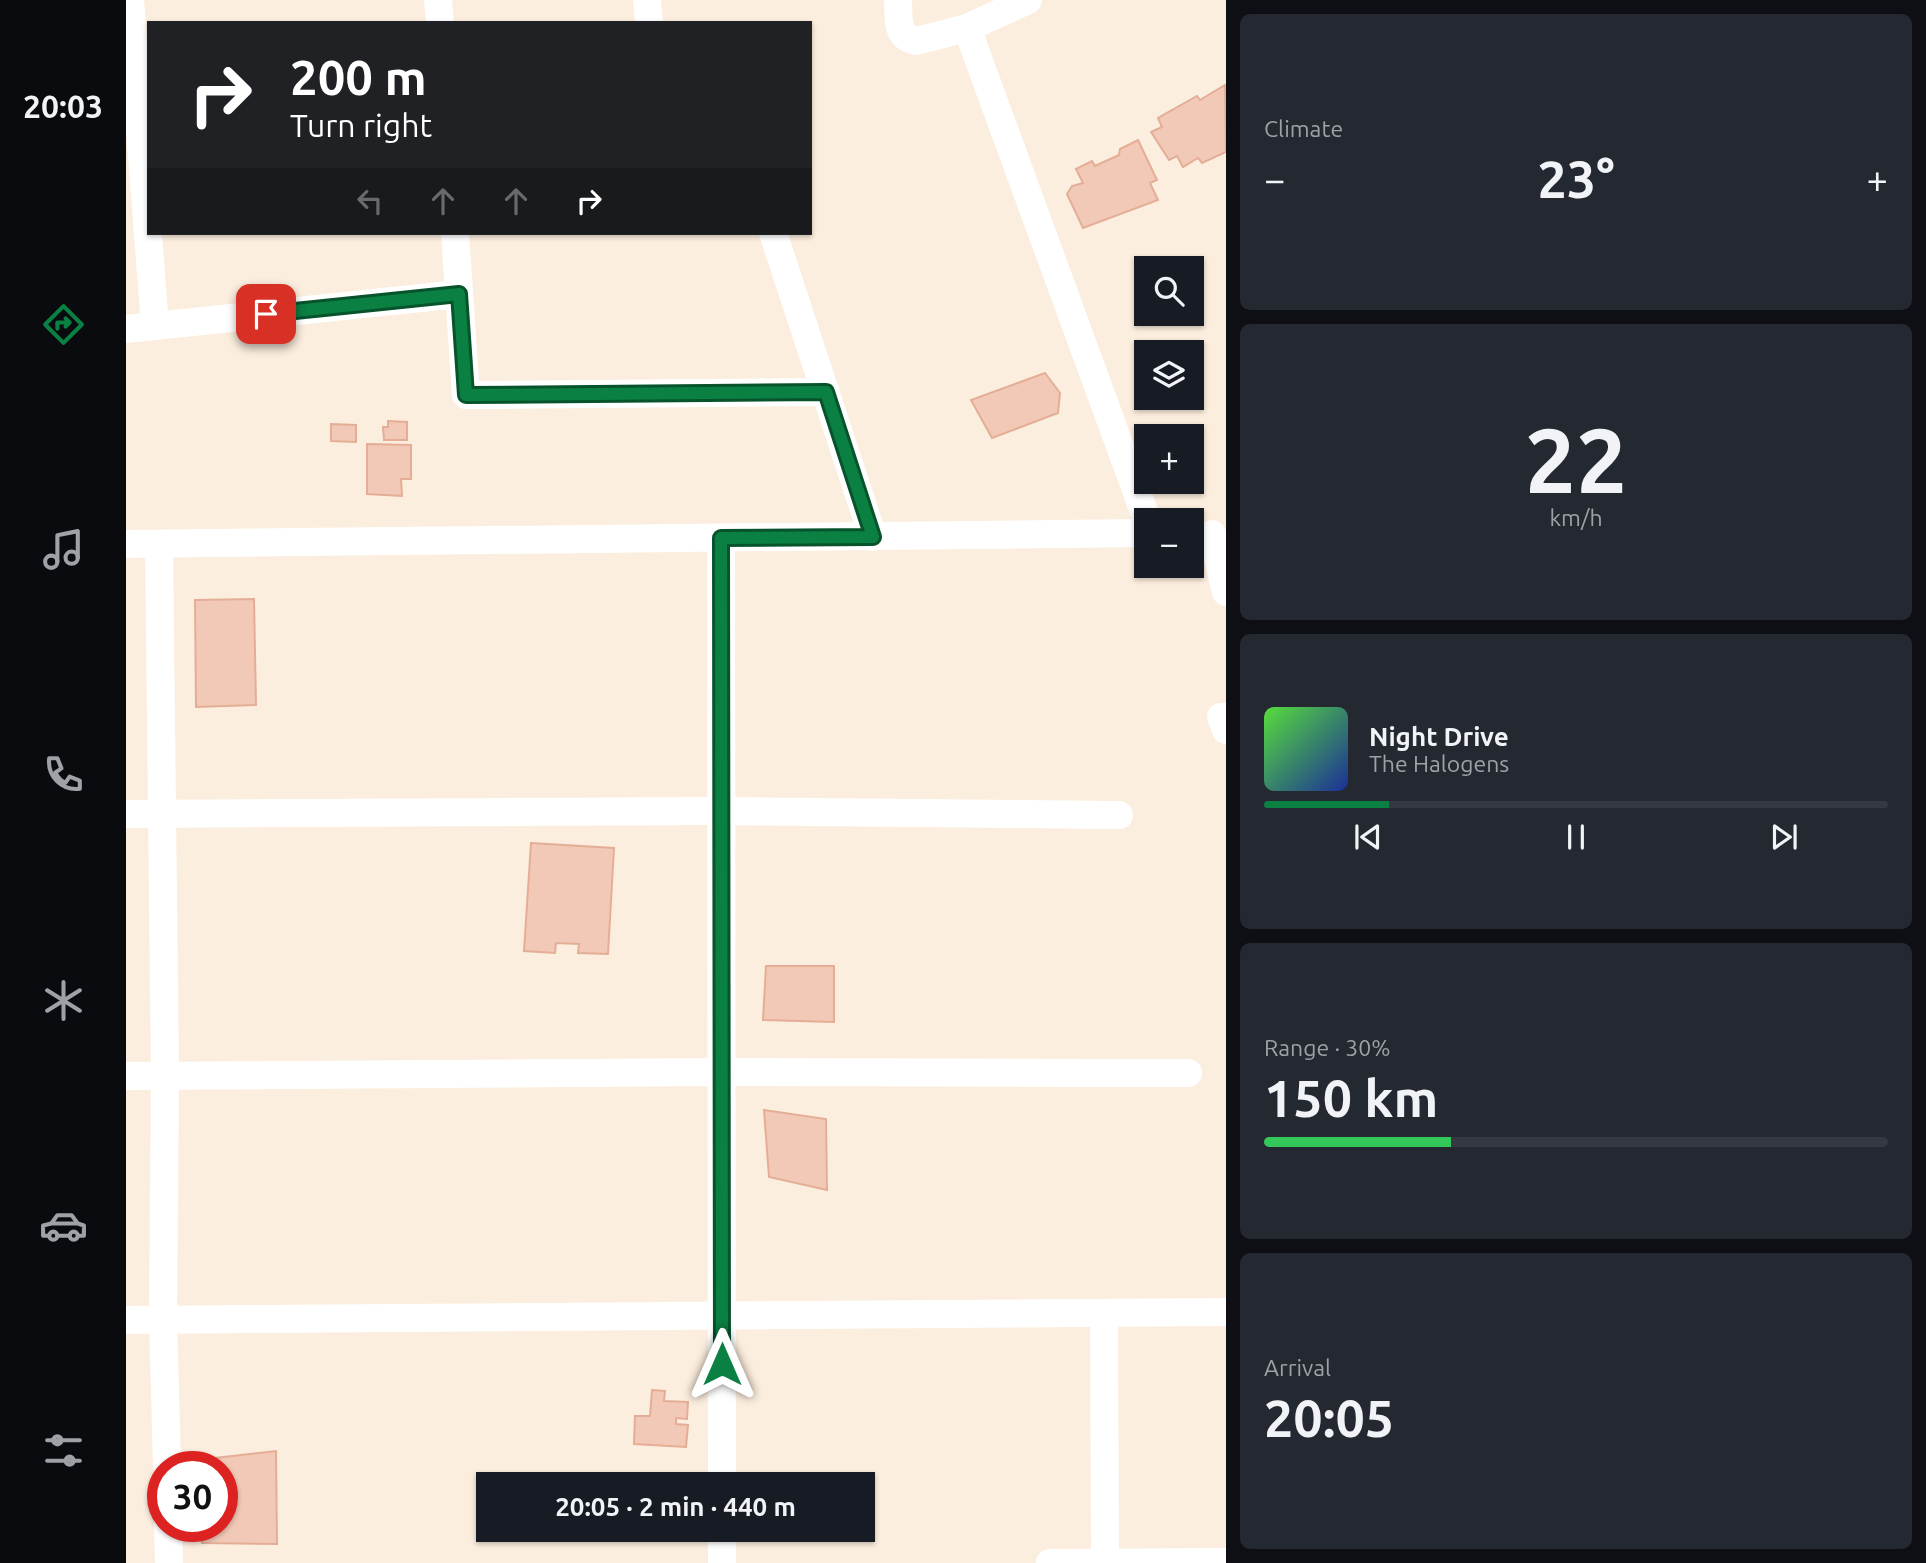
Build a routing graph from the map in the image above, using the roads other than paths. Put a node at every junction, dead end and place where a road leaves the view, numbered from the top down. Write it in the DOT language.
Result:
graph roads {
  1 [pos="130,0"];
  2 [pos="438,0"];
  3 [pos="647,0"];
  4 [pos="898,0"];
  5 [pos="1028,0"];
  6 [pos="440,21"];
  7 [pos="649,21"];
  8 [pos="967,29"];
  9 [pos="137,71"];
  10 [pos="147,213"];
  11 [pos="149,235"];
  12 [pos="455,235"];
  13 [pos="774,235"];
  14 [pos="459,294"];
  15 [pos="155,326"];
  16 [pos="126,329"];
  17 [pos="826,392"];
  18 [pos="1143,508"];
  19 [pos="1134,533"];
  20 [pos="1210,534"];
  21 [pos="873,537"];
  22 [pos="721,538"];
  23 [pos="126,544"];
  24 [pos="159,544"];
  25 [pos="1226,592"];
  26 [pos="1226,717"];
  27 [pos="1226,730"];
  28 [pos="721,811"];
  29 [pos="126,814"];
  30 [pos="162,814"];
  31 [pos="1119,815"];
  32 [pos="721,1072"];
  33 [pos="1188,1073"];
  34 [pos="165,1075"];
  35 [pos="126,1076"];
  36 [pos="1226,1312"];
  37 [pos="1104,1313"];
  38 [pos="722,1316"];
  39 [pos="126,1320"];
  40 [pos="163,1320"];
  41 [pos="167,1451"];
  42 [pos="722,1472"];
  43 [pos="168,1542"];
  44 [pos="722,1542"];
  45 [pos="1226,1562"];
  46 [pos="169,1563"];
  47 [pos="722,1563"];
  48 [pos="1050,1563"];
  49 [pos="1105,1563"];
  1 -- 9 [label="street"];
  2 -- 6 [label="street"];
  3 -- 7 [label="street"];
  4 -- 8 [label="street"];
  5 -- 8 [label="street"];
  8 -- 18 [label="street"];
  9 -- 10 [label="street"];
  11 -- 15 [label="street"];
  12 -- 14 [label="street"];
  13 -- 17 [label="street"];
  14 -- 15 [label="street"];
  14 -- 17 [label="street"];
  15 -- 16 [label="street"];
  17 -- 21 [label="street"];
  19 -- 21 [label="street"];
  20 -- 25 [label="street"];
  21 -- 22 [label="street"];
  22 -- 24 [label="street"];
  22 -- 28 [label="street"];
  23 -- 24 [label="street"];
  24 -- 30 [label="street"];
  26 -- 27 [label="street"];
  28 -- 30 [label="street"];
  28 -- 31 [label="street"];
  28 -- 32 [label="street"];
  29 -- 30 [label="street"];
  30 -- 34 [label="street"];
  32 -- 33 [label="street"];
  32 -- 34 [label="street"];
  32 -- 38 [label="street"];
  34 -- 35 [label="street"];
  34 -- 40 [label="street"];
  36 -- 37 [label="street"];
  37 -- 38 [label="street"];
  37 -- 49 [label="street"];
  38 -- 40 [label="street"];
  38 -- 42 [label="street"];
  39 -- 40 [label="street"];
  40 -- 41 [label="street"];
  43 -- 46 [label="street"];
  44 -- 47 [label="street"];
  45 -- 49 [label="street"];
  48 -- 49 [label="street"];
}
